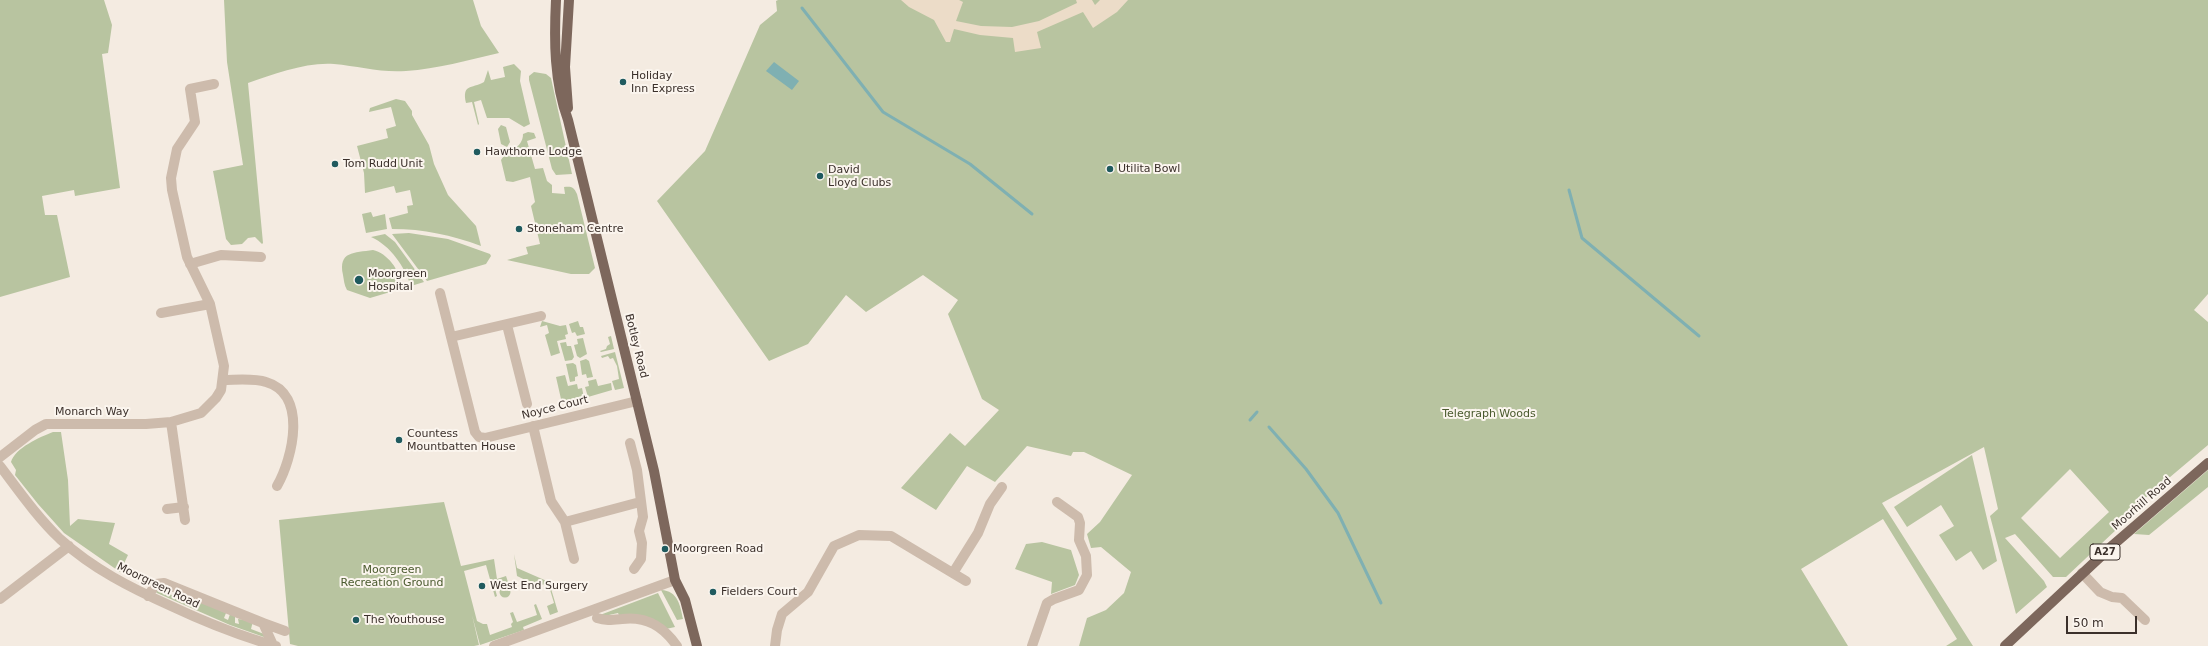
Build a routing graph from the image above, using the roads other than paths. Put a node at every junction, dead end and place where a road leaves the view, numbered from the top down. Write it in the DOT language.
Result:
graph roads {
  1 [pos="556,0"];
  2 [pos="569,0"];
  3 [pos="214,84"];
  4 [pos="568,120"];
  5 [pos="260,257"];
  6 [pos="190,264"];
  7 [pos="440,293"];
  8 [pos="210,304"];
  9 [pos="161,314"];
  10 [pos="541,316"];
  11 [pos="507,325"];
  12 [pos="451,337"];
  13 [pos="223,380"];
  14 [pos="637,400"];
  15 [pos="527,404"];
  16 [pos="170,422"];
  17 [pos="533,426"];
  18 [pos="630,443"];
  19 [pos="0,457"];
  20 [pos="2208,463"];
  21 [pos="0,466"];
  22 [pos="277,486"];
  23 [pos="1002,487"];
  24 [pos="640,502"];
  25 [pos="1057,502"];
  26 [pos="184,507"];
  27 [pos="167,509"];
  28 [pos="185,520"];
  29 [pos="565,522"];
  30 [pos="69,546"];
  31 [pos="574,559"];
  32 [pos="634,569"];
  33 [pos="953,572"];
  34 [pos="2082,573"];
  35 [pos="675,580"];
  36 [pos="966,581"];
  37 [pos="148,596"];
  38 [pos="0,599"];
  39 [pos="597,618"];
  40 [pos="2145,620"];
  41 [pos="263,623"];
  42 [pos="285,631"];
  43 [pos="274,646"];
  44 [pos="494,646"];
  45 [pos="676,646"];
  46 [pos="696,646"];
  47 [pos="775,646"];
  48 [pos="1032,646"];
  49 [pos="2005,646"];
  1 -- 4 [label="main road, Botley Road"];
  2 -- 4 [label="main road, Botley Road"];
  3 -- 6 [label="street, Monarch Way"];
  4 -- 14 [label="main road, Botley Road"];
  5 -- 6 [label="street"];
  6 -- 8 [label="street, Monarch Way"];
  7 -- 12 [label="street"];
  8 -- 9 [label="street"];
  8 -- 13 [label="street, Monarch Way"];
  10 -- 11 [label="street"];
  11 -- 12 [label="street"];
  11 -- 15 [label="street"];
  12 -- 17 [label="street, Noyce Court"];
  13 -- 16 [label="street, Monarch Way"];
  13 -- 22 [label="street"];
  14 -- 17 [label="street, Noyce Court"];
  14 -- 35 [label="main road, Botley Road"];
  16 -- 19 [label="street, Monarch Way"];
  16 -- 26 [label="street"];
  17 -- 29 [label="street"];
  18 -- 24 [label="street"];
  20 -- 34 [label="main road, Moorhill Road / A27"];
  21 -- 30 [label="street, Moorgreen Road"];
  23 -- 33 [label="street"];
  24 -- 29 [label="street"];
  24 -- 32 [label="street"];
  25 -- 48 [label="street"];
  26 -- 27 [label="street"];
  26 -- 28 [label="street"];
  29 -- 31 [label="street"];
  30 -- 37 [label="street, Moorgreen Road"];
  30 -- 38 [label="street"];
  33 -- 36 [label="street"];
  33 -- 47 [label="street"];
  34 -- 40 [label="street"];
  34 -- 49 [label="main road, Moorhill Road / A27"];
  35 -- 44 [label="street"];
  35 -- 46 [label="main road, Botley Road"];
  37 -- 41 [label="street"];
  37 -- 43 [label="street, Moorgreen Road"];
  39 -- 45 [label="street"];
  41 -- 42 [label="street"];
  41 -- 43 [label="street"];
}
